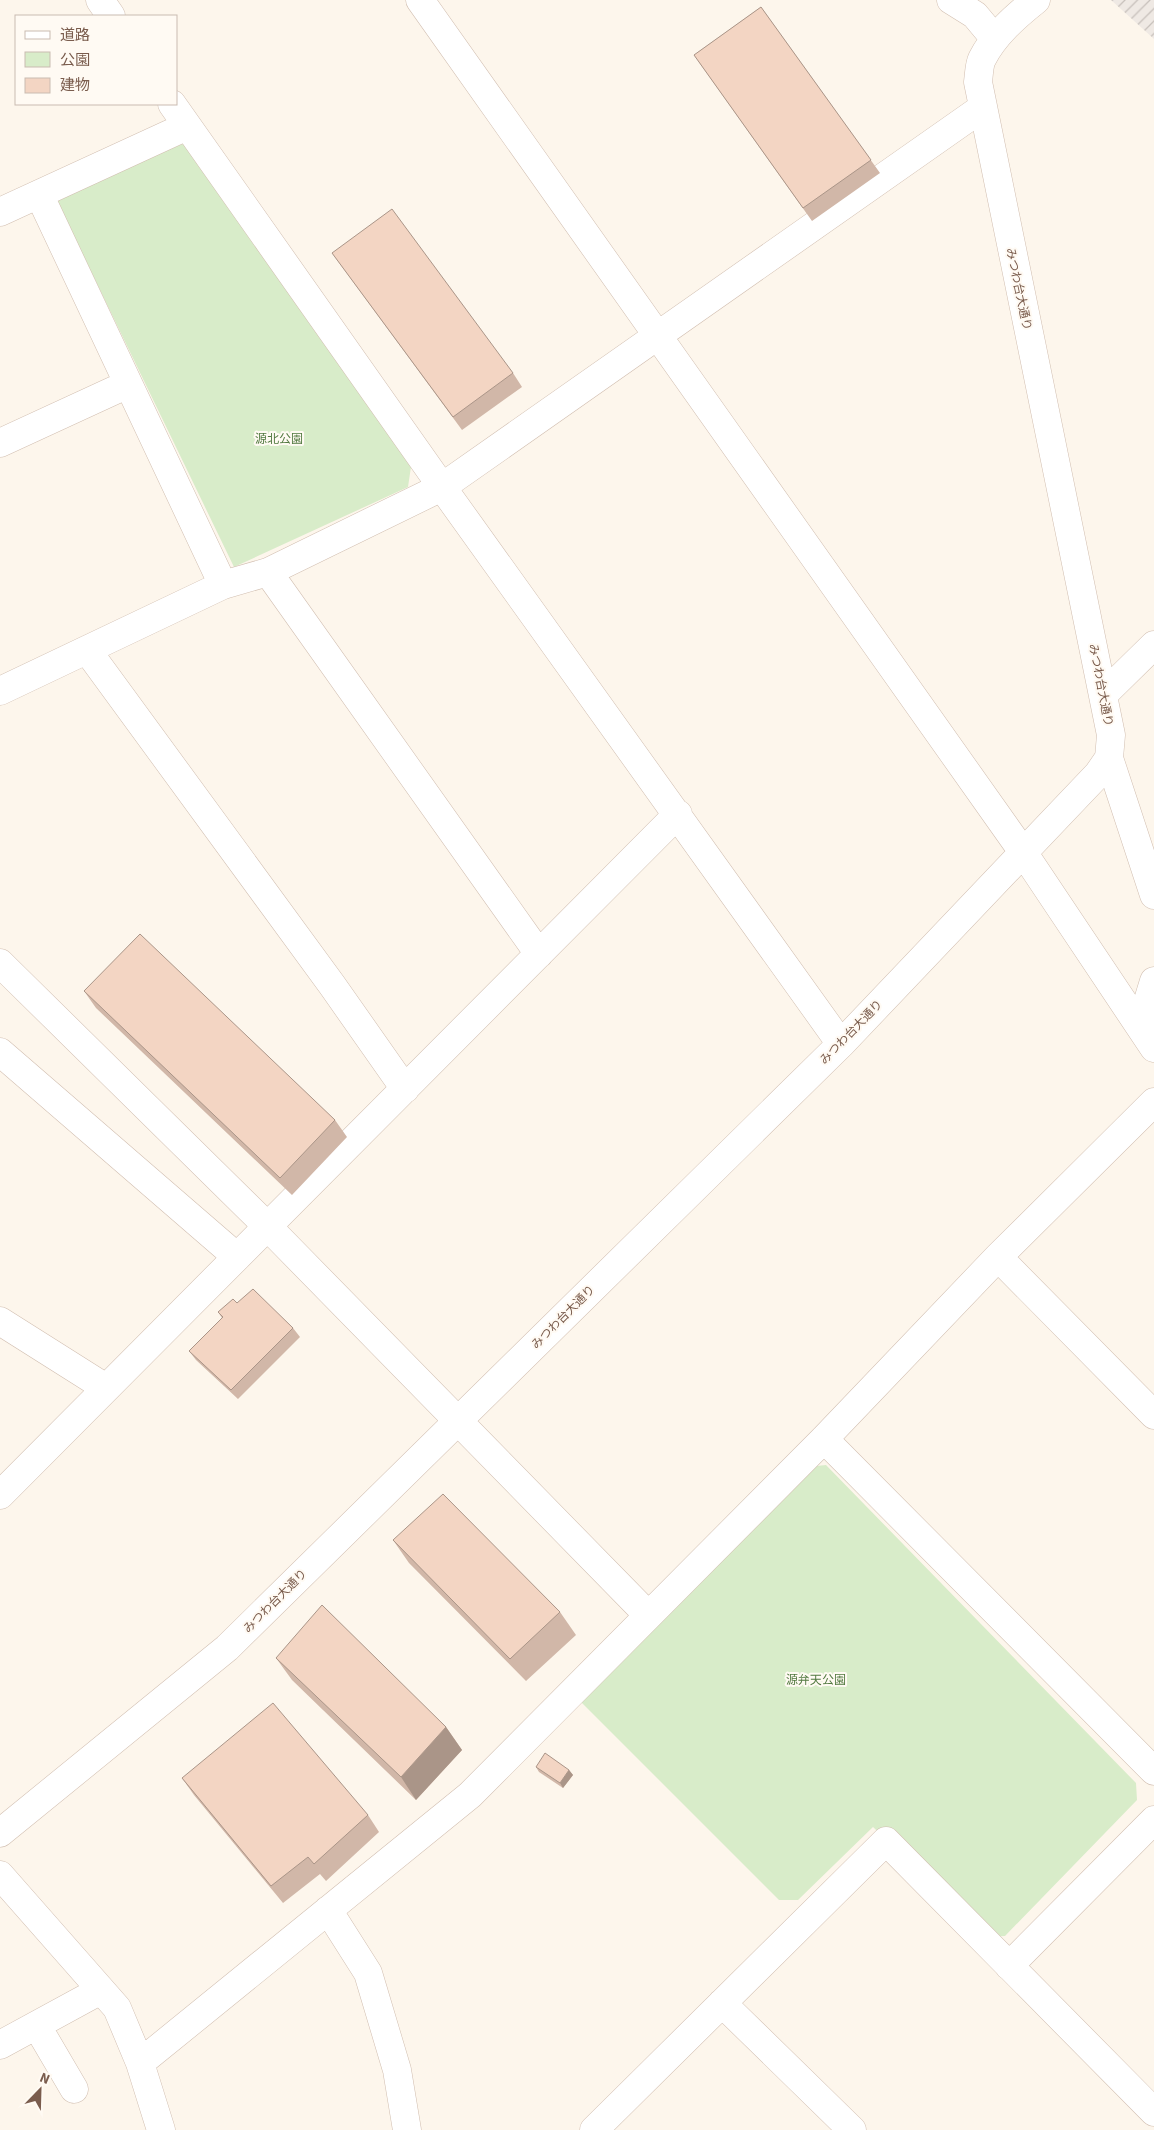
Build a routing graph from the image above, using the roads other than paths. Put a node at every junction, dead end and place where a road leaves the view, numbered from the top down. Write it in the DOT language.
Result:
graph roads {
  1 [pos="100,0"];
  2 [pos="420,0"];
  3 [pos="951,0"];
  4 [pos="1036,0"];
  5 [pos="110,15"];
  6 [pos="995,39"];
  7 [pos="173,105"];
  8 [pos="982,108"];
  9 [pos="187,126"];
  10 [pos="39,194"];
  11 [pos="0,212"];
  12 [pos="657,336"];
  13 [pos="128,384"];
  14 [pos="0,443"];
  15 [pos="442,487"];
  16 [pos="268,572"];
  17 [pos="223,585"];
  18 [pos="1154,645"];
  19 [pos="87,650"];
  20 [pos="0,691"];
  21 [pos="1103,695"];
  22 [pos="1109,758"];
  23 [pos="678,814"];
  24 [pos="1023,852"];
  25 [pos="1154,895"];
  26 [pos="539,954"];
  27 [pos="0,963"];
  28 [pos="1154,981"];
  29 [pos="1147,1038"];
  30 [pos="841,1044"];
  31 [pos="0,1052"];
  32 [pos="405,1089"];
  33 [pos="1154,1102"];
  34 [pos="268,1227"];
  35 [pos="998,1257"];
  36 [pos="237,1258"];
  37 [pos="0,1321"];
  38 [pos="106,1388"];
  39 [pos="1154,1415"];
  40 [pos="458,1421"];
  41 [pos="824,1439"];
  42 [pos="0,1495"];
  43 [pos="648,1615"];
  44 [pos="1154,1771"];
  45 [pos="1154,1820"];
  46 [pos="0,1833"];
  47 [pos="0,1875"];
  48 [pos="328,1910"];
  49 [pos="1009,1966"];
  50 [pos="101,1990"];
  51 [pos="722,2003"];
  52 [pos="37,2026"];
  53 [pos="0,2045"];
  54 [pos="140,2063"];
  55 [pos="74,2089"];
  56 [pos="1154,2112"];
  57 [pos="161,2130"];
  58 [pos="407,2130"];
  59 [pos="594,2130"];
  60 [pos="852,2130"];
  1 -- 5 [label="street"];
  2 -- 12 [label="street"];
  3 -- 6 [label="street"];
  4 -- 6 [label="street, みつわ台大通り"];
  6 -- 8 [label="street, みつわ台大通り"];
  7 -- 9 [label="street"];
  8 -- 12 [label="street"];
  8 -- 21 [label="street, みつわ台大通り"];
  9 -- 10 [label="street"];
  9 -- 15 [label="street"];
  10 -- 11 [label="street"];
  10 -- 13 [label="street"];
  12 -- 15 [label="street"];
  12 -- 24 [label="street"];
  13 -- 14 [label="street"];
  13 -- 17 [label="street"];
  15 -- 16 [label="street"];
  15 -- 23 [label="street"];
  16 -- 17 [label="street"];
  16 -- 26 [label="street"];
  17 -- 19 [label="street"];
  18 -- 21 [label="street"];
  19 -- 20 [label="street"];
  19 -- 32 [label="street"];
  21 -- 22 [label="street, みつわ台大通り"];
  22 -- 24 [label="street, みつわ台大通り"];
  22 -- 25 [label="street"];
  23 -- 26 [label="street"];
  23 -- 30 [label="street"];
  24 -- 29 [label="street"];
  24 -- 30 [label="street, みつわ台大通り"];
  26 -- 32 [label="street"];
  27 -- 34 [label="street"];
  28 -- 29 [label="street"];
  30 -- 40 [label="street, みつわ台大通り"];
  31 -- 36 [label="street"];
  32 -- 34 [label="street"];
  33 -- 35 [label="street"];
  34 -- 36 [label="street"];
  34 -- 40 [label="street"];
  35 -- 39 [label="street"];
  35 -- 41 [label="street"];
  36 -- 38 [label="street"];
  37 -- 38 [label="street"];
  38 -- 42 [label="street"];
  40 -- 43 [label="street"];
  40 -- 46 [label="street, みつわ台大通り"];
  41 -- 43 [label="street"];
  41 -- 44 [label="street"];
  43 -- 48 [label="street"];
  45 -- 49 [label="street"];
  47 -- 50 [label="street"];
  48 -- 54 [label="street"];
  48 -- 58 [label="street"];
  49 -- 51 [label="street"];
  49 -- 56 [label="street"];
  50 -- 52 [label="street"];
  50 -- 54 [label="street"];
  51 -- 59 [label="street"];
  51 -- 60 [label="street"];
  52 -- 53 [label="street"];
  52 -- 55 [label="street"];
  54 -- 57 [label="street"];
}
